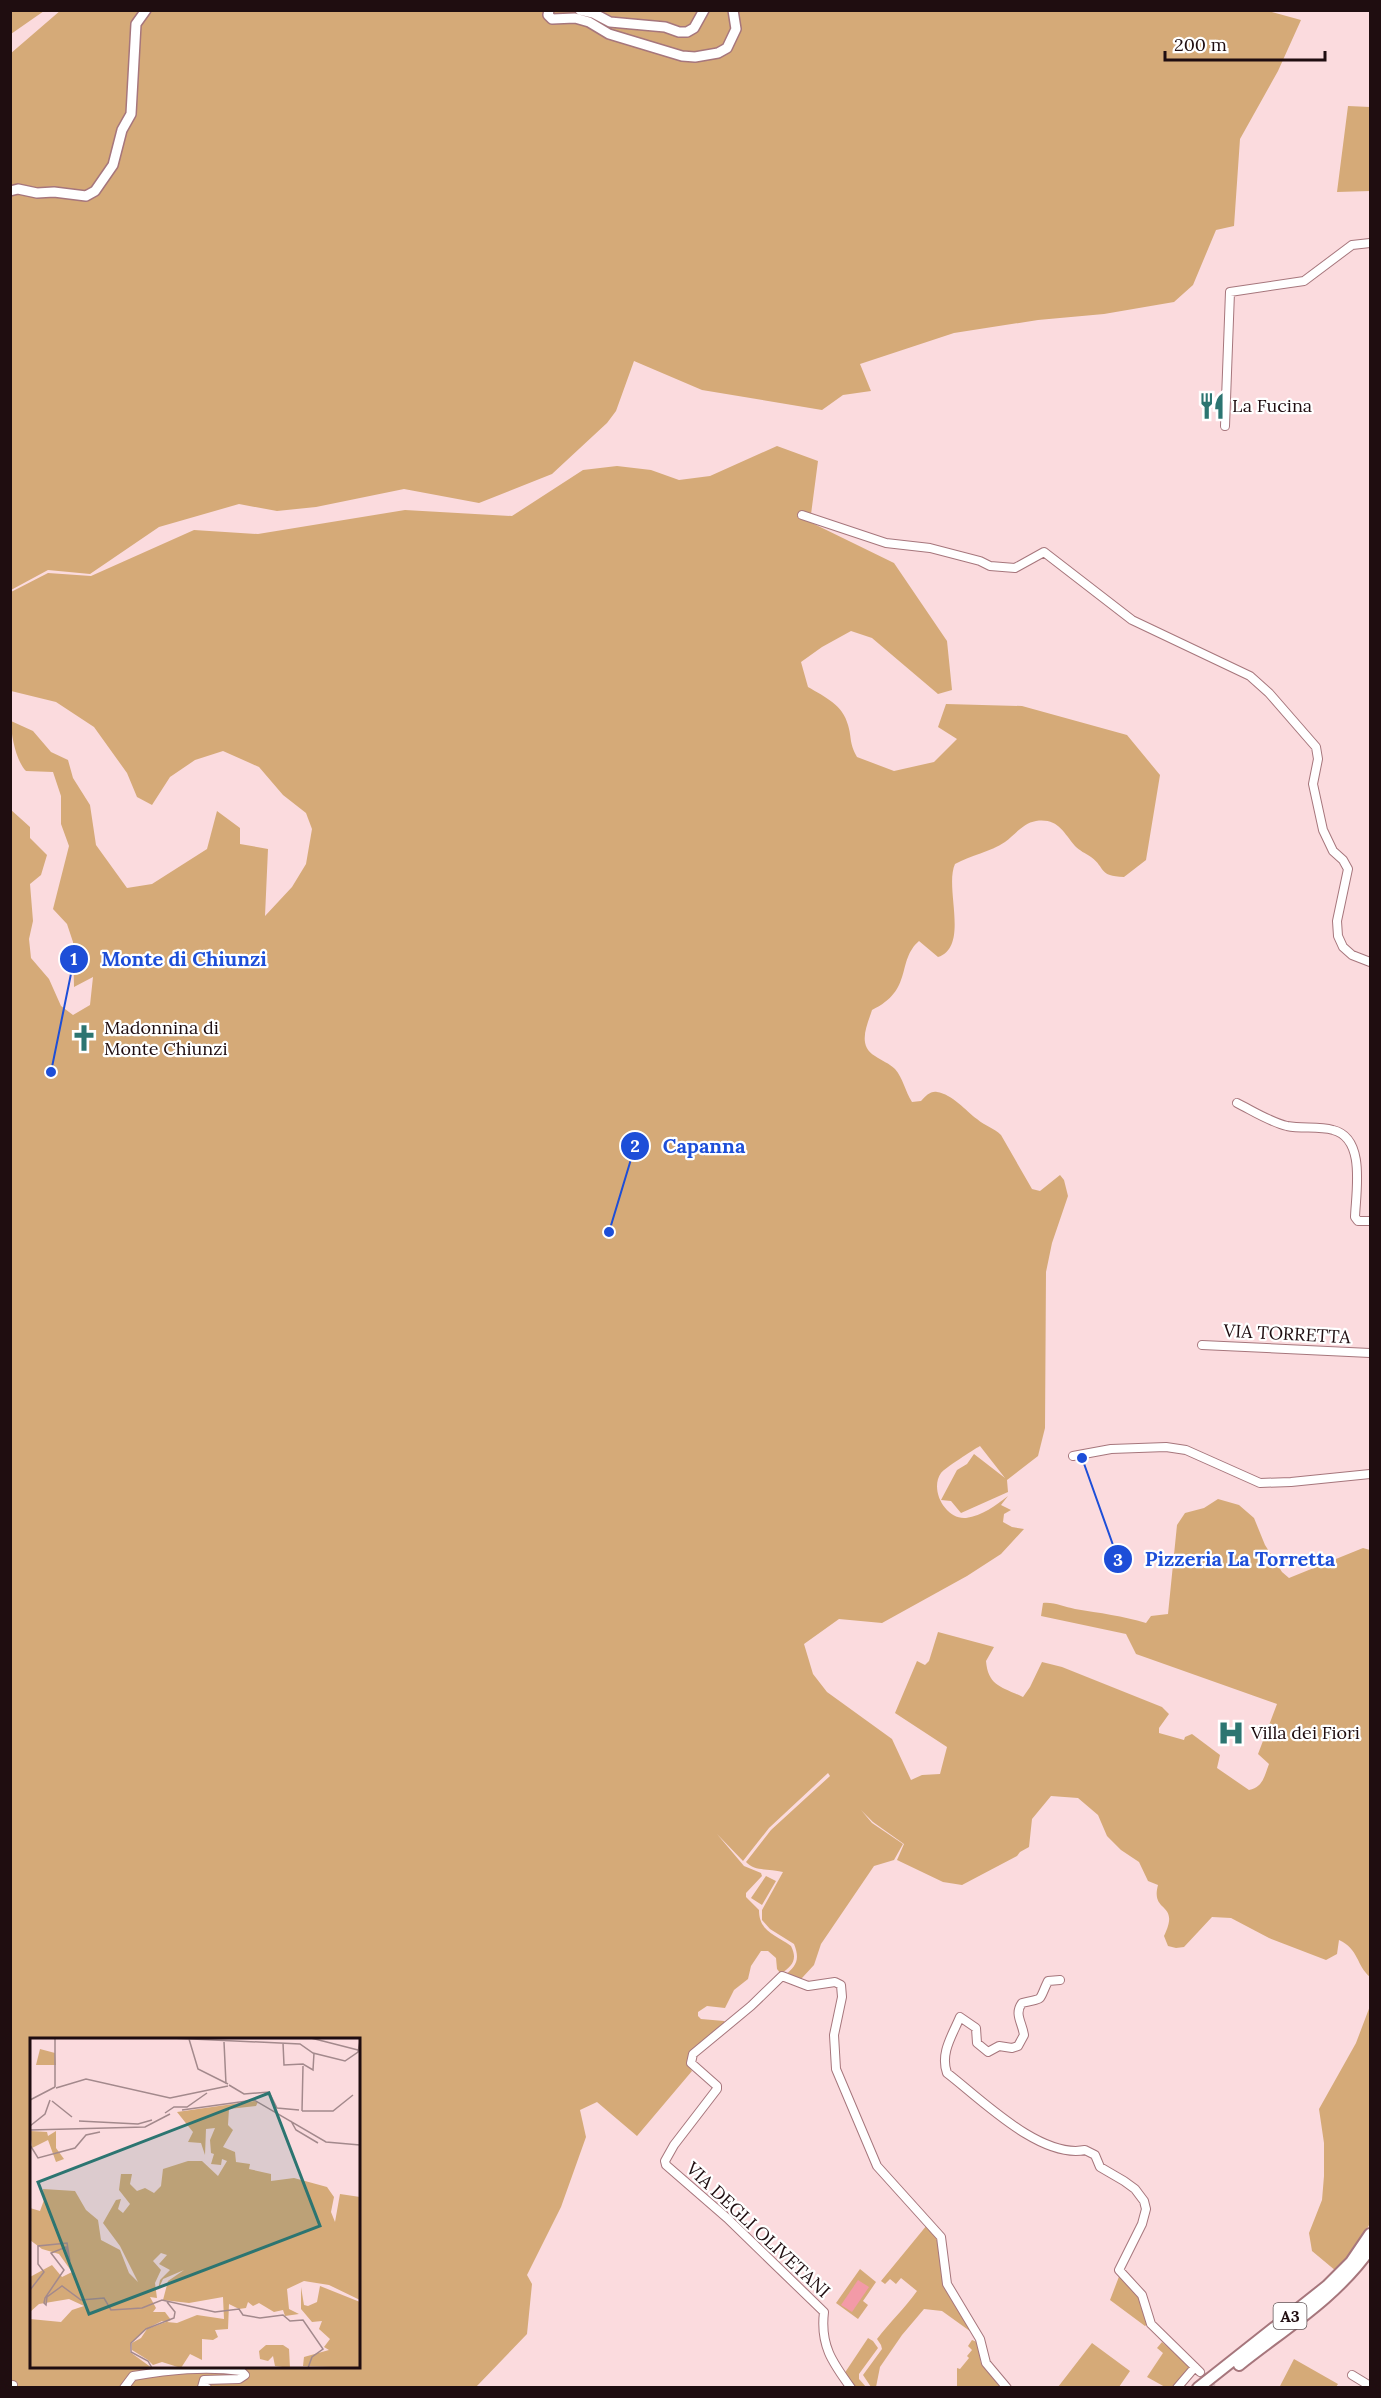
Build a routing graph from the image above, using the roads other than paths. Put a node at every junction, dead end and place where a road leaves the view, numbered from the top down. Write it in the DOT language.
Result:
graph roads {
  1 [pos="146,10"];
  2 [pos="549,10"];
  3 [pos="580,10"];
  4 [pos="704,10"];
  5 [pos="734,10"];
  6 [pos="10,190"];
  7 [pos="1371,243"];
  8 [pos="1225,426"];
  9 [pos="802,515"];
  10 [pos="1371,962"];
  11 [pos="1237,1103"];
  12 [pos="1371,1221"];
  13 [pos="1202,1345"];
  14 [pos="1371,1353"];
  15 [pos="1073,1456"];
  16 [pos="1371,1474"];
  17 [pos="1060,1980"];
  18 [pos="1371,2234"];
  19 [pos="1371,2249"];
  20 [pos="181,2368"];
  21 [pos="220,2368"];
  22 [pos="1352,2375"];
  23 [pos="1371,2386"];
  24 [pos="124,2388"];
  25 [pos="207,2388"];
  26 [pos="851,2388"];
  27 [pos="1007,2388"];
  28 [pos="1177,2388"];
  29 [pos="1198,2388"];
  30 [pos="1210,2388"];
  1 -- 6 [label="main road"];
  2 -- 5 [label="main road"];
  3 -- 4 [label="main road"];
  7 -- 8 [label="street"];
  9 -- 10 [label="street"];
  11 -- 12 [label="street"];
  13 -- 14 [label="street, VIA TORRETTA"];
  15 -- 16 [label="street"];
  17 -- 28 [label="street"];
  18 -- 29 [label="highway, A3"];
  19 -- 30 [label="highway, A3"];
  20 -- 24 [label="street"];
  21 -- 25 [label="street"];
  22 -- 23 [label="street"];
  26 -- 27 [label="street, VIA DEGLI OLIVETANI"];
}
